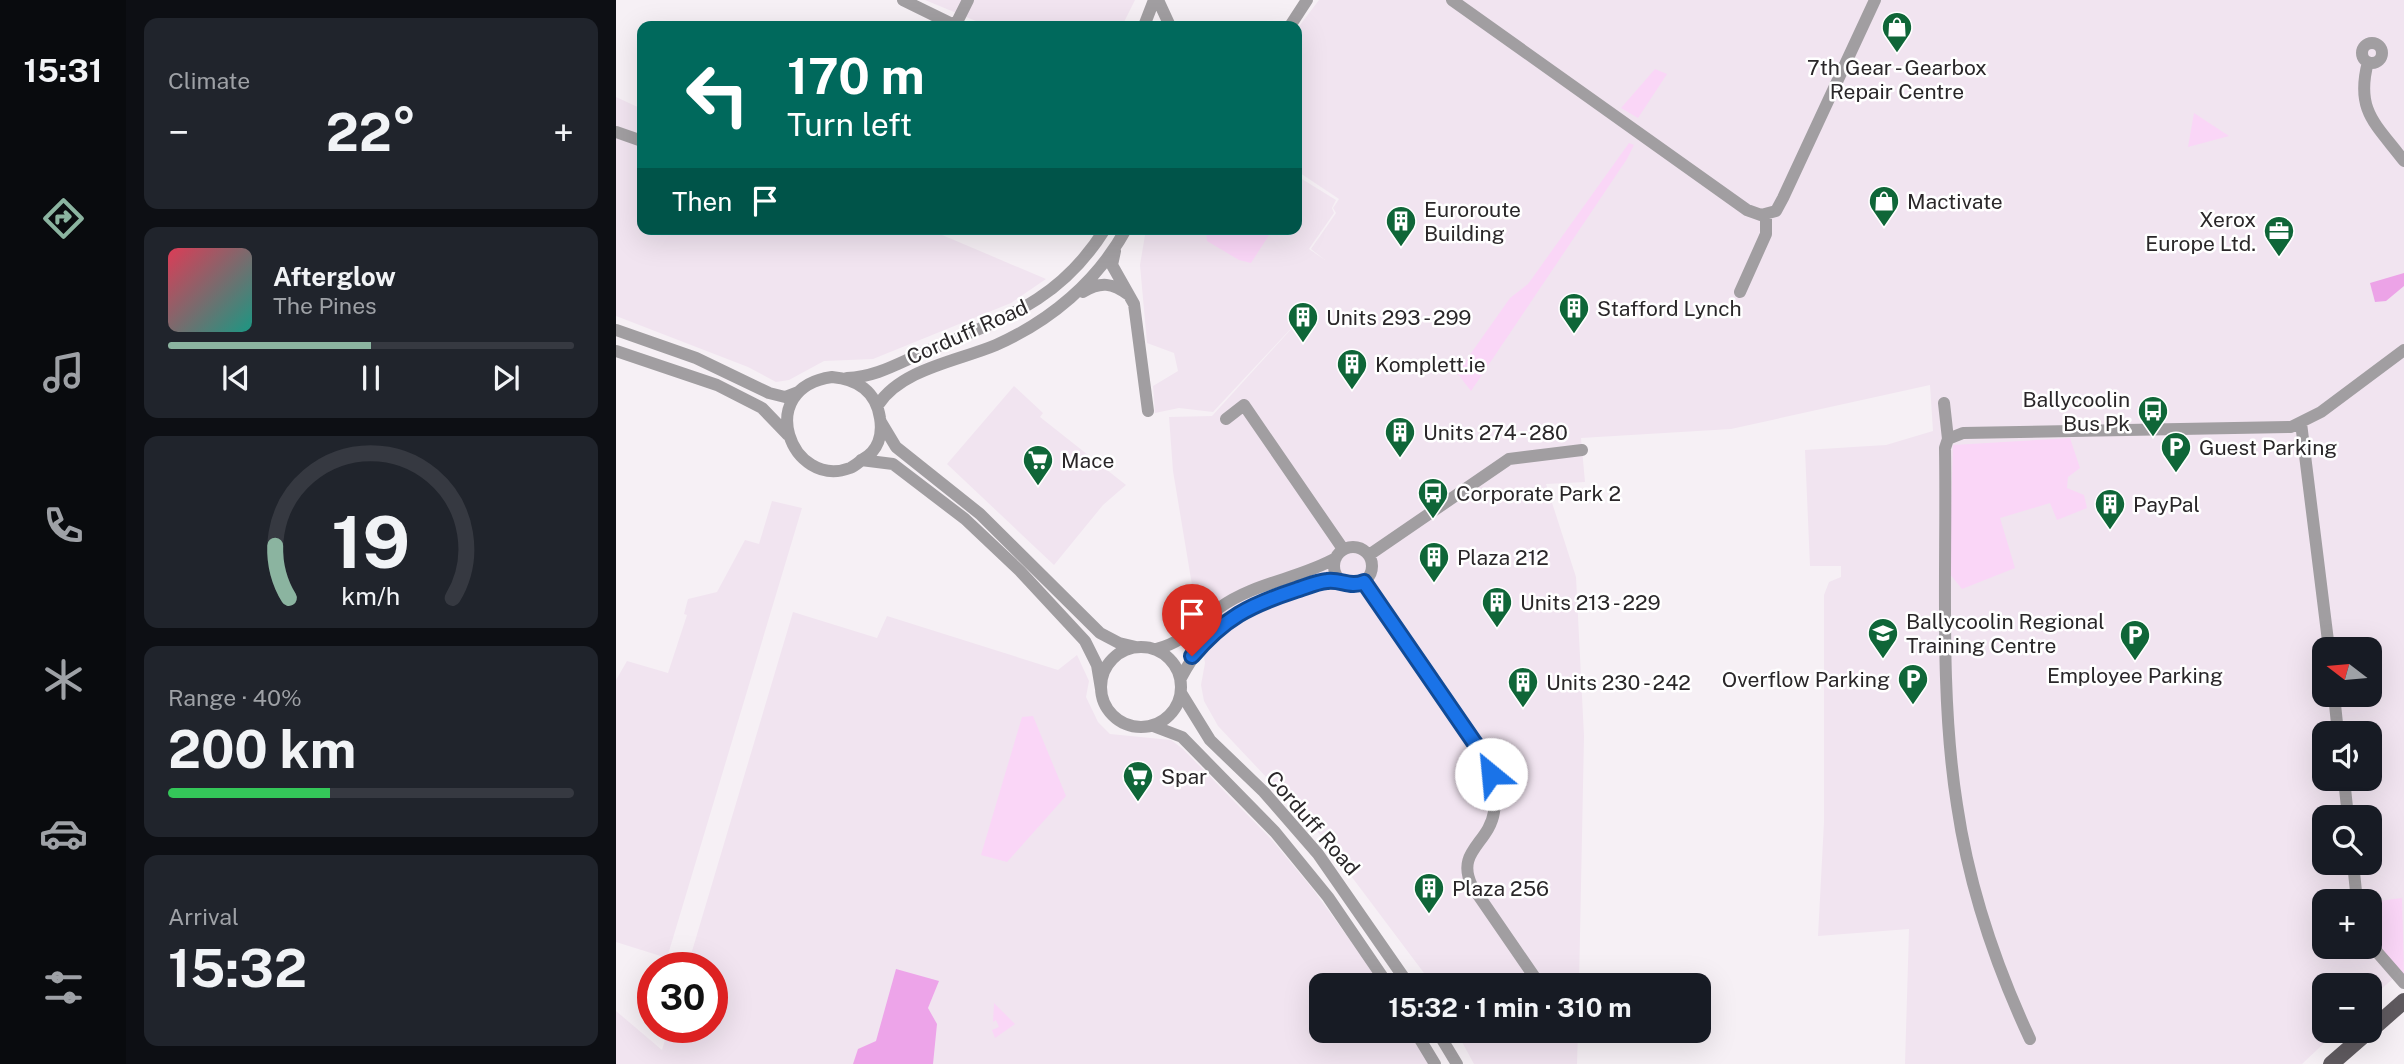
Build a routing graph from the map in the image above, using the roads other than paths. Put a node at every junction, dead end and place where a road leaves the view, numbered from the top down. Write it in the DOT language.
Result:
graph roads {
  1 [pos="903,0"];
  2 [pos="968,0"];
  3 [pos="1156,0"];
  4 [pos="1307,0"];
  5 [pos="1452,0"];
  6 [pos="1875,0"];
  7 [pos="946,21"];
  8 [pos="958,21"];
  9 [pos="1146,21"];
  10 [pos="1167,21"];
  11 [pos="1293,21"];
  12 [pos="2368,62"];
  13 [pos="616,132"];
  14 [pos="637,139"];
  15 [pos="2404,160"];
  16 [pos="1766,215"];
  17 [pos="1100,235"];
  18 [pos="1123,235"];
  19 [pos="1116,247"];
  20 [pos="1740,292"];
  21 [pos="1130,295"];
  22 [pos="1065,303"];
  23 [pos="616,330"];
  24 [pos="2404,350"];
  25 [pos="616,351"];
  26 [pos="847,378"];
  27 [pos="800,391"];
  28 [pos="1944,403"];
  29 [pos="878,405"];
  30 [pos="1148,411"];
  31 [pos="1226,419"];
  32 [pos="881,422"];
  33 [pos="2301,423"];
  34 [pos="788,435"];
  35 [pos="1948,439"];
  36 [pos="1583,450"];
  37 [pos="861,460"];
  38 [pos="1340,553"];
  39 [pos="1369,555"];
  40 [pos="1341,581"];
  41 [pos="1364,582"];
  42 [pos="2328,637"];
  43 [pos="1136,647"];
  44 [pos="1156,649"];
  45 [pos="1181,678"];
  46 [pos="1101,689"];
  47 [pos="1181,693"];
  48 [pos="1153,726"];
  49 [pos="2382,958"];
  50 [pos="1380,973"];
  51 [pos="1401,973"];
  52 [pos="1532,973"];
  53 [pos="2404,983"];
  54 [pos="2404,1001"];
  55 [pos="2382,1020"];
  56 [pos="2030,1039"];
  57 [pos="1422,1043"];
  58 [pos="1444,1043"];
  59 [pos="2355,1043"];
  60 [pos="1435,1064"];
  61 [pos="1457,1064"];
  62 [pos="2331,1064"];
  1 -- 7 [label="street"];
  2 -- 8 [label="street"];
  3 -- 9 [label="street"];
  3 -- 10 [label="street"];
  4 -- 11 [label="street"];
  5 -- 16 [label="street"];
  6 -- 16 [label="street"];
  12 -- 15 [label="street"];
  13 -- 14 [label="street"];
  16 -- 20 [label="street"];
  17 -- 26 [label="street, Corduff Road"];
  18 -- 19 [label="street, Corduff Road"];
  19 -- 21 [label="street"];
  19 -- 22 [label="street, Corduff Road"];
  21 -- 22 [label="street"];
  21 -- 30 [label="street"];
  22 -- 29 [label="street, Corduff Road"];
  23 -- 27 [label="street"];
  24 -- 33 [label="street"];
  25 -- 34 [label="street"];
  26 -- 27 [label="street"];
  26 -- 29 [label="street"];
  27 -- 34 [label="street"];
  28 -- 35 [label="street"];
  29 -- 32 [label="street"];
  31 -- 38 [label="street"];
  32 -- 37 [label="street"];
  32 -- 43 [label="street"];
  33 -- 35 [label="street"];
  33 -- 42 [label="street"];
  34 -- 37 [label="street"];
  35 -- 56 [label="street"];
  36 -- 39 [label="street"];
  37 -- 46 [label="street"];
  38 -- 39 [label="street"];
  38 -- 40 [label="street"];
  38 -- 44 [label="street"];
  39 -- 41 [label="street"];
  40 -- 41 [label="street"];
  40 -- 45 [label="street"];
  41 -- 52 [label="street"];
  43 -- 44 [label="street"];
  43 -- 46 [label="street"];
  44 -- 45 [label="street"];
  45 -- 47 [label="street"];
  46 -- 48 [label="street"];
  47 -- 48 [label="street"];
  47 -- 51 [label="street, Corduff Road"];
  48 -- 50 [label="street, Corduff Road"];
  49 -- 53 [label="street"];
  54 -- 55 [label="main road"];
  57 -- 60 [label="street"];
  58 -- 61 [label="street"];
  59 -- 62 [label="main road"];
}
